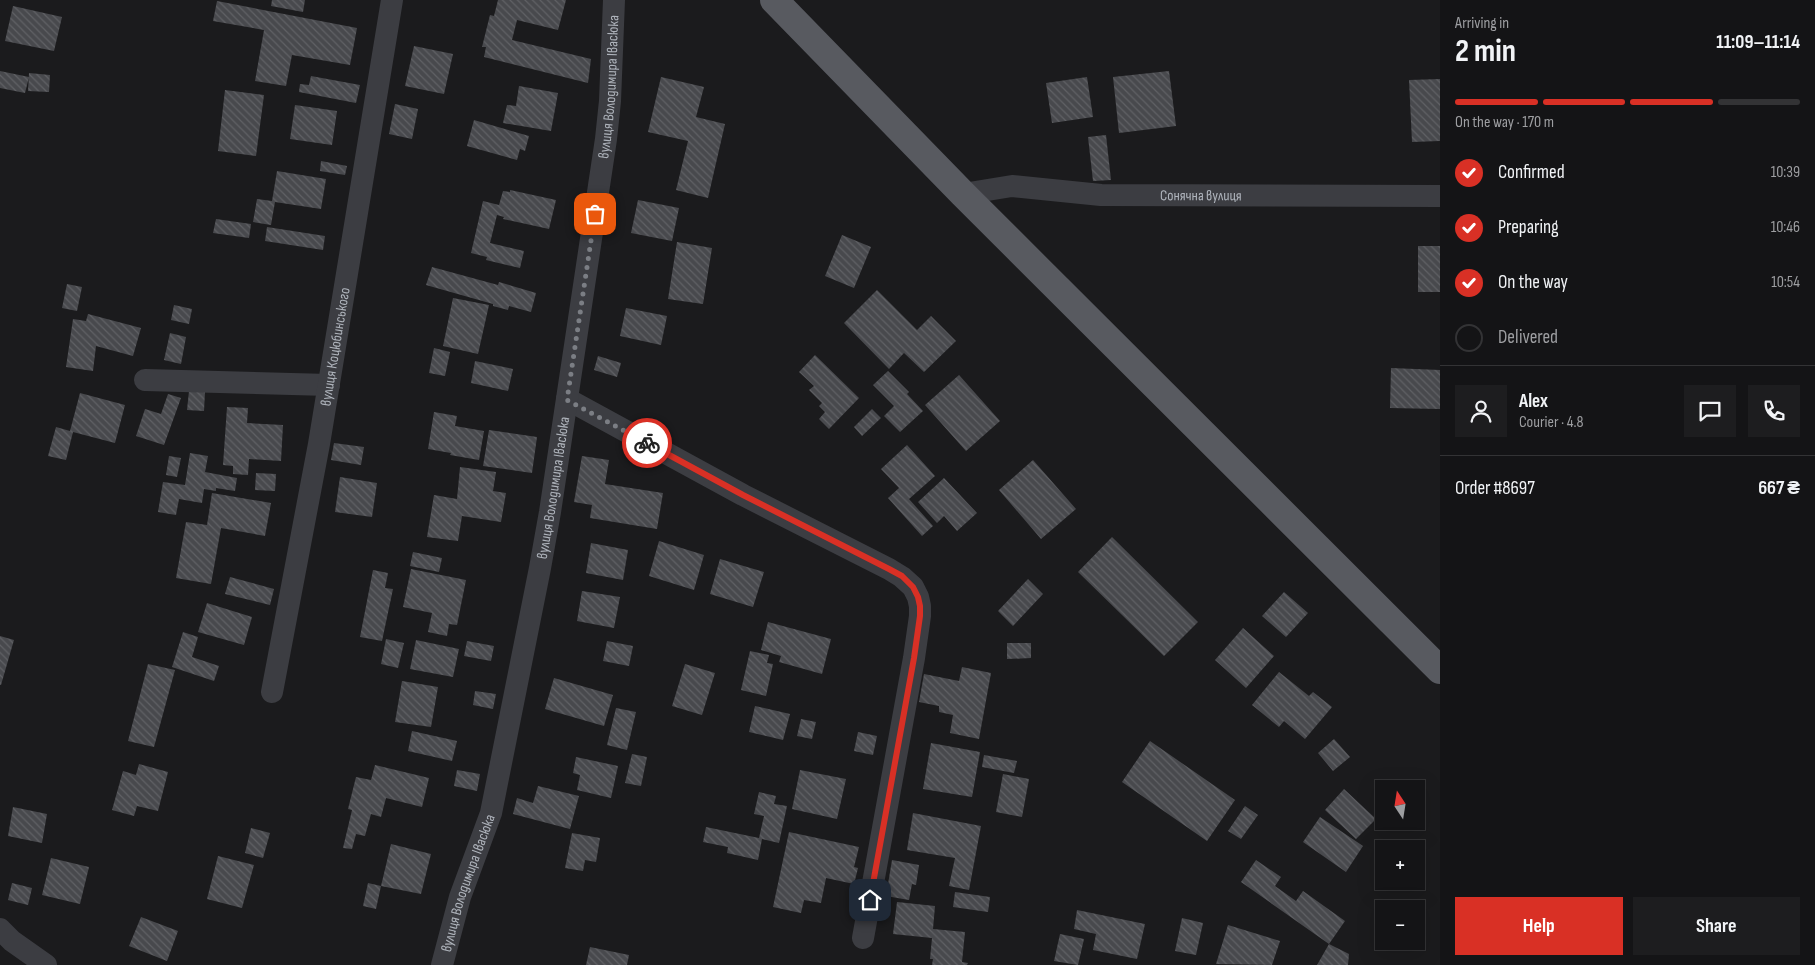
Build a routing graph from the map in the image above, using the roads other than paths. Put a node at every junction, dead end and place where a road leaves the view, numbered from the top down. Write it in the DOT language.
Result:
graph roads {
  1 [pos="392,0"];
  2 [pos="614,0"];
  3 [pos="774,0"];
  4 [pos="963,194"];
  5 [pos="1440,196"];
  6 [pos="145,380"];
  7 [pos="329,385"];
  8 [pos="567,400"];
  9 [pos="1440,670"];
  10 [pos="272,692"];
  11 [pos="0,929"];
  12 [pos="863,938"];
  13 [pos="46,965"];
  14 [pos="442,965"];
  1 -- 7 [label="street, вулиця Коцюбинського"];
  2 -- 8 [label="street, вулиця Володимира Івасюка"];
  3 -- 4 [label="main road"];
  4 -- 5 [label="street, Сонячна вулиця"];
  4 -- 9 [label="main road"];
  6 -- 7 [label="street"];
  7 -- 10 [label="street, вулиця Коцюбинського"];
  8 -- 12 [label="street"];
  8 -- 14 [label="street, вулиця Володимира Івасюка"];
  11 -- 13 [label="street"];
}
